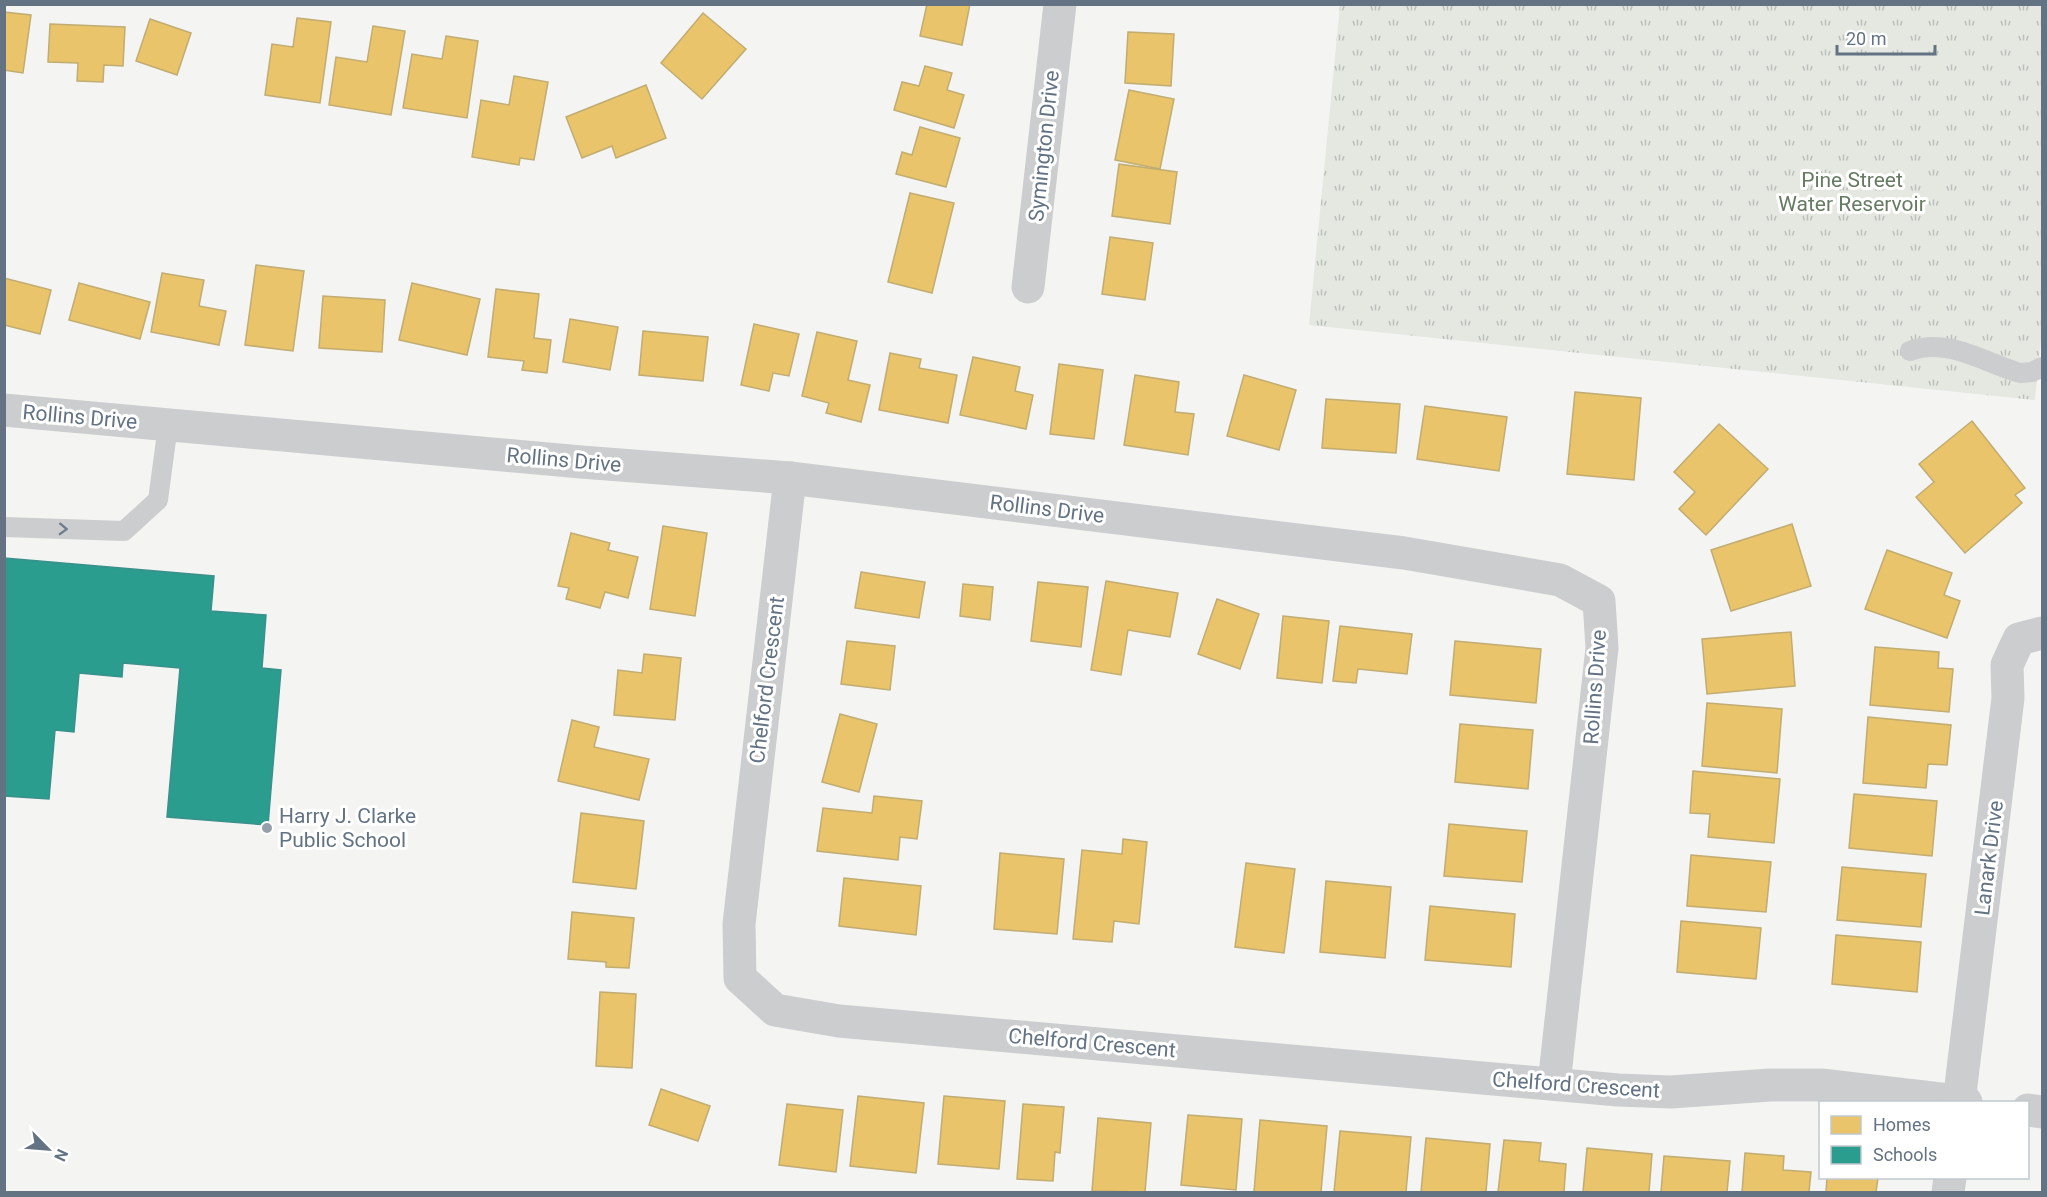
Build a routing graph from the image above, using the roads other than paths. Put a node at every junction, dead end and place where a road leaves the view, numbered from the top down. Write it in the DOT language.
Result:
graph roads {
  1 [pos="1060,4"];
  2 [pos="1028,287"];
  3 [pos="1910,351"];
  4 [pos="2043,367"];
  5 [pos="4,410"];
  6 [pos="168,425"];
  7 [pos="790,478"];
  8 [pos="4,527"];
  9 [pos="2043,633"];
  10 [pos="1554,1084"];
  11 [pos="1953,1101"];
  12 [pos="1961,1101"];
  1 -- 2 [label="street, Symington Drive"];
  3 -- 4 [label="lane"];
  5 -- 6 [label="street, Rollins Drive"];
  6 -- 7 [label="street, Rollins Drive"];
  8 -- 6 [label="lane, one-way"];
  7 -- 10 [label="street, Rollins Drive"];
  7 -- 10 [label="street, Chelford Crescent"];
  9 -- 12 [label="street, Lanark Drive"];
  10 -- 11 [label="street, Chelford Crescent"];
}
